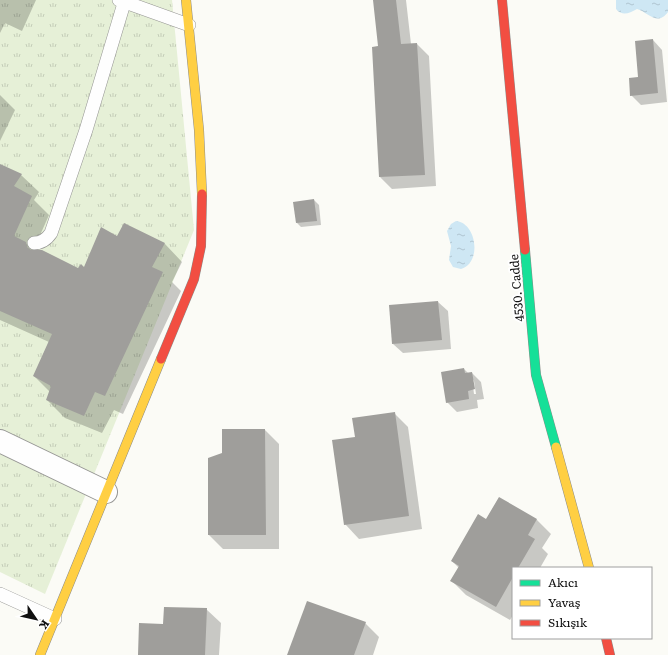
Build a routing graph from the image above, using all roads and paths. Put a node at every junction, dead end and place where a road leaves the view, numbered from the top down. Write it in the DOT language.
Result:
graph roads {
  1 [pos="186,0"];
  2 [pos="502,0"];
  3 [pos="123,1"];
  4 [pos="189,25"];
  5 [pos="34,243"];
  6 [pos="0,441"];
  7 [pos="106,492"];
  8 [pos="589,567"];
  9 [pos="0,594"];
  10 [pos="55,619"];
  11 [pos="606,639"];
  12 [pos="40,655"];
  13 [pos="610,655"];
  1 -- 4 [label="street"];
  2 -- 8 [label="street, 4530. Cadde"];
  3 -- 4 [label="lane"];
  3 -- 5 [label="lane"];
  4 -- 7 [label="street"];
  6 -- 7 [label="street"];
  7 -- 10 [label="street"];
  9 -- 10 [label="lane"];
  10 -- 12 [label="street"];
  11 -- 13 [label="street"];
}
